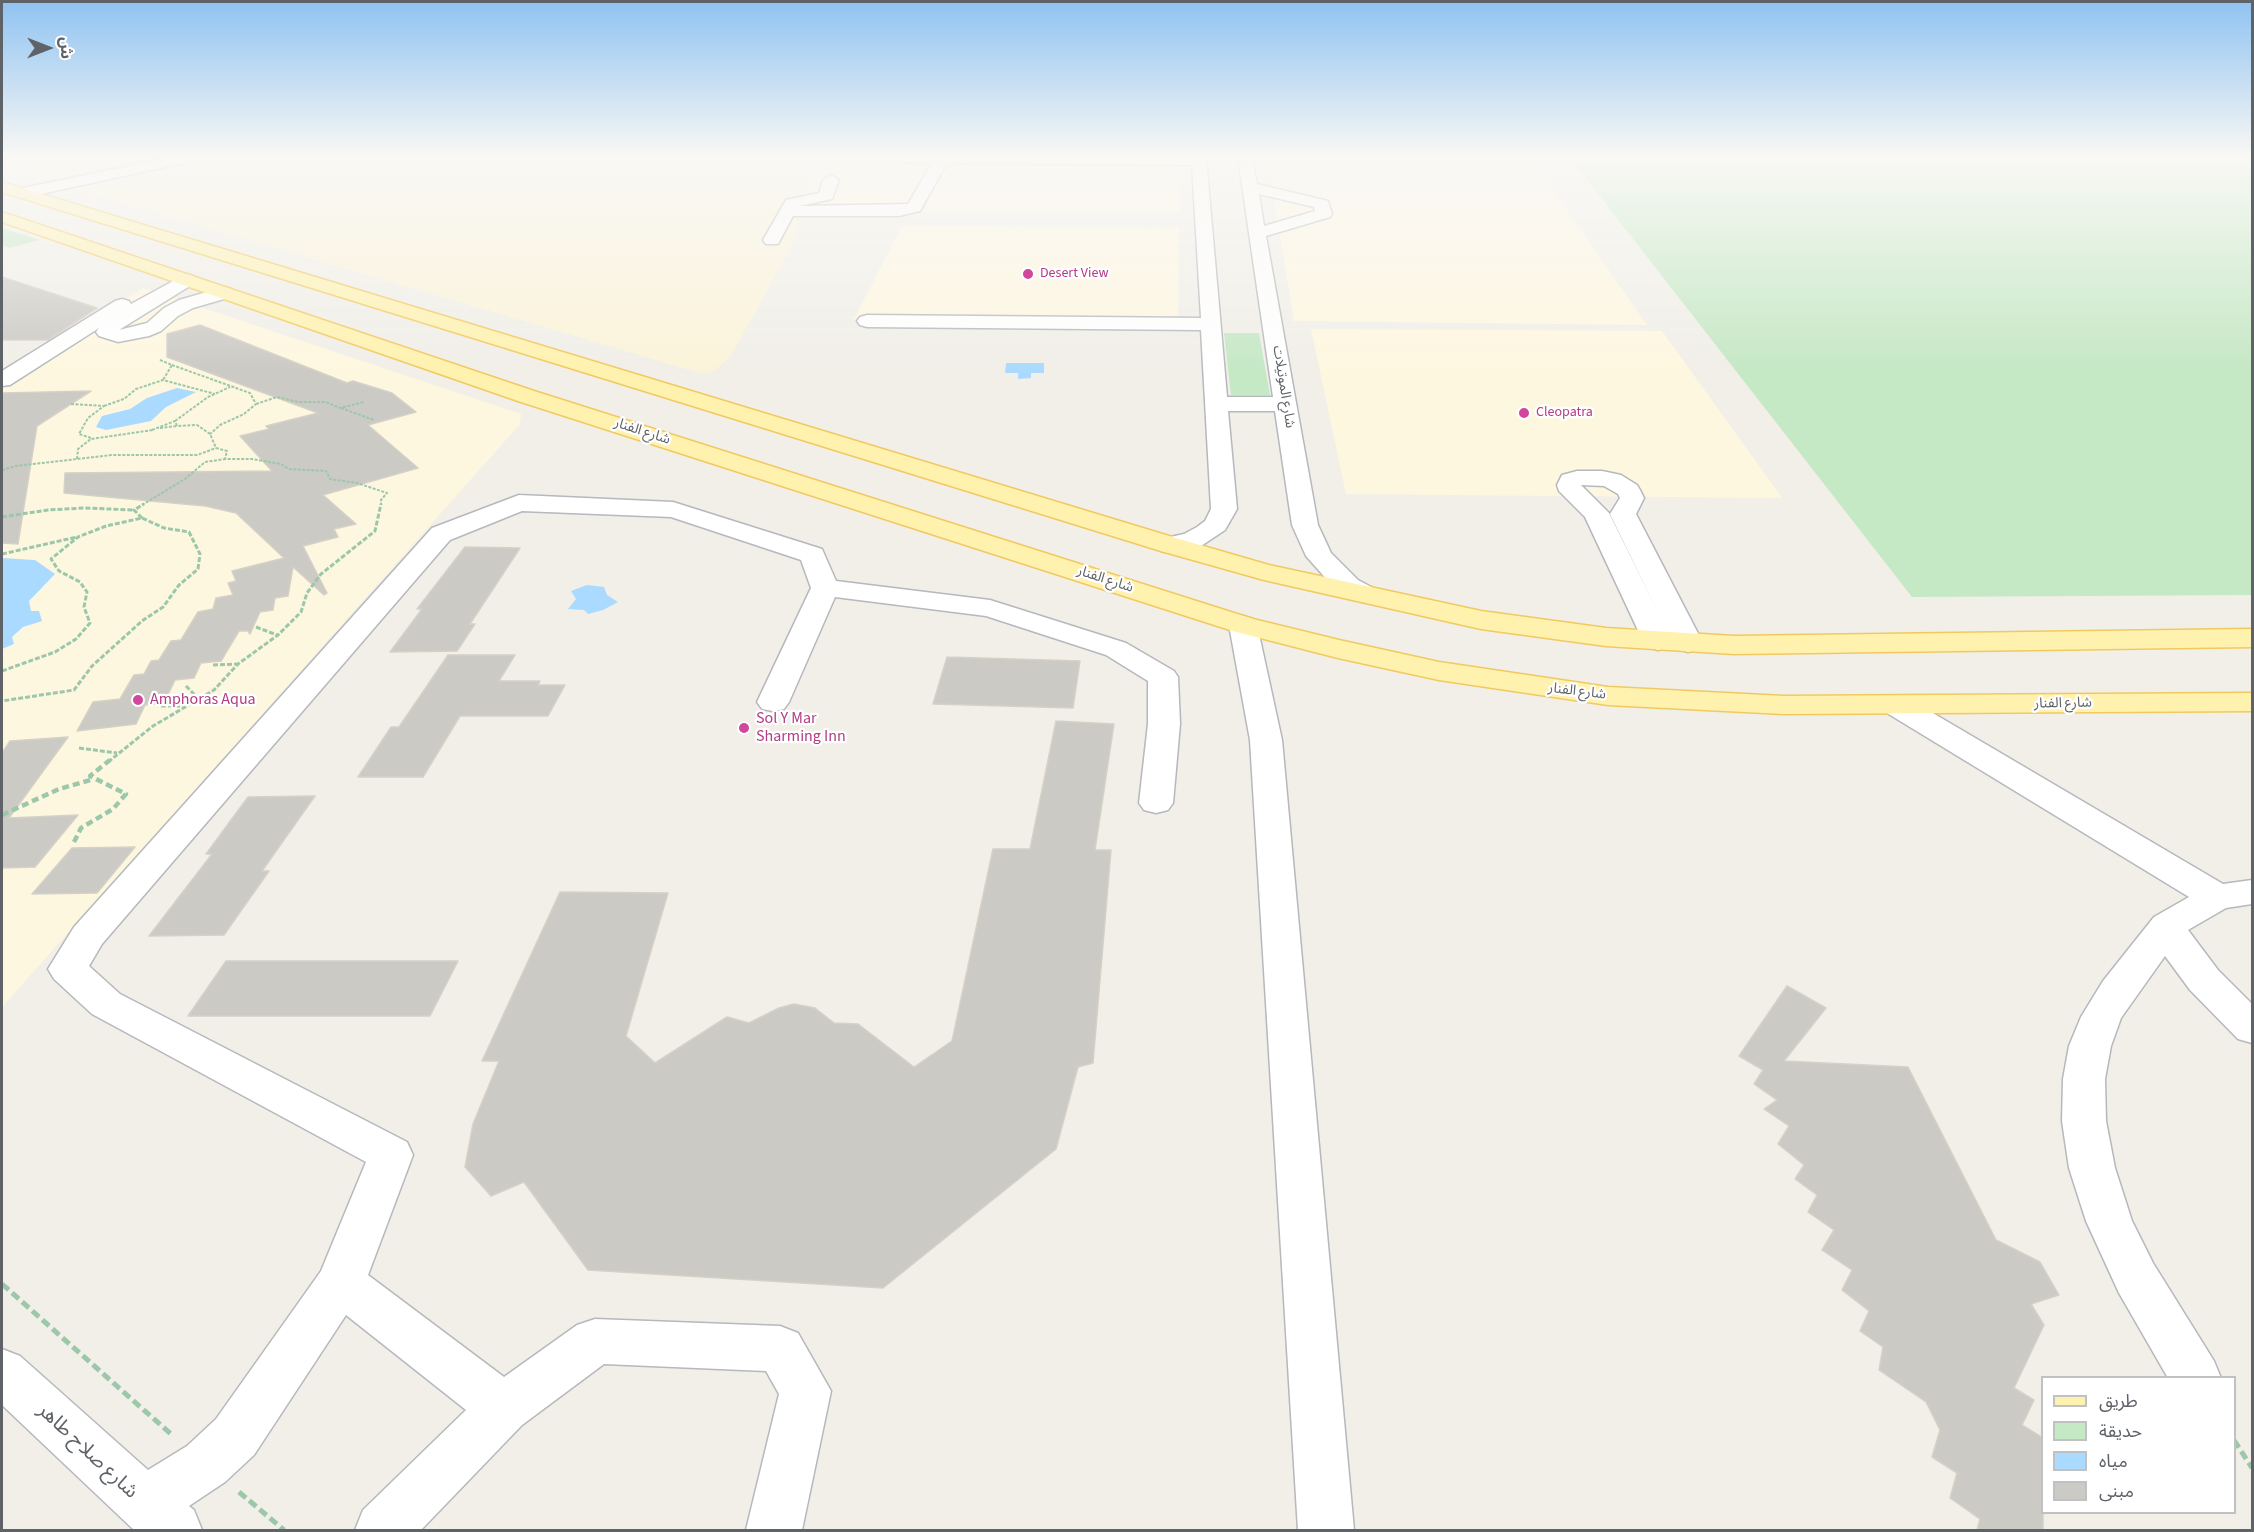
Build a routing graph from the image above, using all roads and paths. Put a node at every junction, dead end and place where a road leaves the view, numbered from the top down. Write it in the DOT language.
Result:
graph roads {
  1 [pos="39,229"];
  2 [pos="130,229"];
  3 [pos="778,229"];
  4 [pos="1204,229"];
  5 [pos="1257,229"];
  6 [pos="1270,229"];
  7 [pos="1258,233"];
  8 [pos="772,240"];
  9 [pos="178,277"];
  10 [pos="224,293"];
  11 [pos="867,321"];
  12 [pos="1211,324"];
  13 [pos="160,360"];
  14 [pos="172,365"];
  15 [pos="2,380"];
  16 [pos="163,380"];
  17 [pos="588,382"];
  18 [pos="232,386"];
  19 [pos="215,393"];
  20 [pos="526,396"];
  21 [pos="683,397"];
  22 [pos="364,402"];
  23 [pos="71,404"];
  24 [pos="256,404"];
  25 [pos="1216,404"];
  26 [pos="1286,404"];
  27 [pos="104,406"];
  28 [pos="340,408"];
  29 [pos="374,420"];
  30 [pos="175,421"];
  31 [pos="620,425"];
  32 [pos="177,426"];
  33 [pos="152,430"];
  34 [pos="210,434"];
  35 [pos="91,438"];
  36 [pos="216,448"];
  37 [pos="197,455"];
  38 [pos="77,459"];
  39 [pos="225,459"];
  40 [pos="205,462"];
  41 [pos="2,470"];
  42 [pos="134,510"];
  43 [pos="2,517"];
  44 [pos="142,518"];
  45 [pos="78,537"];
  46 [pos="1170,545"];
  47 [pos="2,554"];
  48 [pos="825,588"];
  49 [pos="1363,594"];
  50 [pos="1243,625"];
  51 [pos="256,627"];
  52 [pos="278,635"];
  53 [pos="2253,638"];
  54 [pos="2189,639"];
  55 [pos="1658,641"];
  56 [pos="1688,643"];
  57 [pos="2253,663"];
  58 [pos="238,664"];
  59 [pos="213,665"];
  60 [pos="2,671"];
  61 [pos="186,686"];
  62 [pos="199,699"];
  63 [pos="2,701"];
  64 [pos="2251,701"];
  65 [pos="773,702"];
  66 [pos="161,706"];
  67 [pos="186,706"];
  68 [pos="1898,706"];
  69 [pos="79,748"];
  70 [pos="118,753"];
  71 [pos="94,779"];
  72 [pos="1156,803"];
  73 [pos="2,815"];
  74 [pos="74,842"];
  75 [pos="2235,895"];
  76 [pos="2167,926"];
  77 [pos="2253,1028"];
  78 [pos="341,1282"];
  79 [pos="2,1284"];
  80 [pos="2,1372"];
  81 [pos="2195,1376"];
  82 [pos="504,1408"];
  83 [pos="2236,1442"];
  84 [pos="206,1464"];
  85 [pos="2252,1467"];
  86 [pos="159,1517"];
  87 [pos="284,1530"];
  88 [pos="383,1530"];
  89 [pos="774,1530"];
  90 [pos="1326,1530"];
  1 -- 9 [label="main road, شارع الفنار"];
  2 -- 17 [label="main road"];
  3 -- 8 [label="street"];
  4 -- 12 [label="street"];
  5 -- 7 [label="street, شارع الموتيلات"];
  6 -- 7 [label="street"];
  7 -- 26 [label="street, شارع الموتيلات"];
  9 -- 10 [label="main road, شارع الفنار"];
  9 -- 10 [label="street"];
  9 -- 15 [label="street"];
  10 -- 20 [label="main road, شارع الفنار"];
  11 -- 12 [label="street"];
  12 -- 25 [label="street"];
  13 -- 14 [label="path"];
  14 -- 16 [label="path"];
  14 -- 18 [label="path"];
  16 -- 19 [label="path"];
  16 -- 27 [label="path"];
  17 -- 20 [label="main road"];
  17 -- 21 [label="main road"];
  18 -- 19 [label="path"];
  18 -- 24 [label="path"];
  19 -- 30 [label="path"];
  20 -- 31 [label="main road, شارع الفنار"];
  21 -- 31 [label="main road"];
  21 -- 46 [label="main road"];
  22 -- 28 [label="path"];
  23 -- 27 [label="path"];
  24 -- 28 [label="path"];
  24 -- 34 [label="path"];
  25 -- 26 [label="street"];
  25 -- 46 [label="street"];
  26 -- 49 [label="street, شارع الموتيلات"];
  27 -- 35 [label="path"];
  28 -- 29 [label="path"];
  30 -- 32 [label="path"];
  30 -- 33 [label="path"];
  31 -- 50 [label="main road, شارع الفنار"];
  32 -- 33 [label="path"];
  32 -- 34 [label="path"];
  33 -- 35 [label="path"];
  34 -- 36 [label="path"];
  35 -- 38 [label="path"];
  36 -- 37 [label="path"];
  36 -- 39 [label="path"];
  37 -- 38 [label="path"];
  37 -- 40 [label="path"];
  38 -- 41 [label="path"];
  39 -- 40 [label="path"];
  39 -- 52 [label="path"];
  40 -- 42 [label="path"];
  42 -- 43 [label="path"];
  42 -- 44 [label="path"];
  44 -- 45 [label="path"];
  44 -- 63 [label="path"];
  45 -- 47 [label="path"];
  45 -- 60 [label="path"];
  46 -- 49 [label="main road"];
  48 -- 65 [label="street"];
  48 -- 72 [label="street"];
  48 -- 78 [label="street"];
  49 -- 55 [label="main road"];
  50 -- 68 [label="main road, شارع الفنار"];
  50 -- 90 [label="street"];
  51 -- 52 [label="path"];
  52 -- 58 [label="path"];
  53 -- 54 [label="main road"];
  54 -- 56 [label="main road"];
  54 -- 57 [label="main road"];
  55 -- 56 [label="main road"];
  55 -- 56 [label="street"];
  58 -- 59 [label="path"];
  58 -- 62 [label="path"];
  61 -- 62 [label="path"];
  62 -- 67 [label="path"];
  64 -- 68 [label="main road, شارع الفنار"];
  66 -- 67 [label="path"];
  67 -- 70 [label="path"];
  68 -- 75 [label="street"];
  69 -- 70 [label="path"];
  70 -- 71 [label="path"];
  71 -- 73 [label="path"];
  71 -- 74 [label="path"];
  75 -- 76 [label="street"];
  76 -- 77 [label="street"];
  76 -- 81 [label="street"];
  78 -- 82 [label="street"];
  78 -- 84 [label="street"];
  79 -- 84 [label="path"];
  80 -- 86 [label="street, شارع صلاح طاهر"];
  82 -- 88 [label="street"];
  82 -- 89 [label="street"];
  83 -- 85 [label="path"];
  84 -- 86 [label="street"];
  84 -- 87 [label="path"];
}
